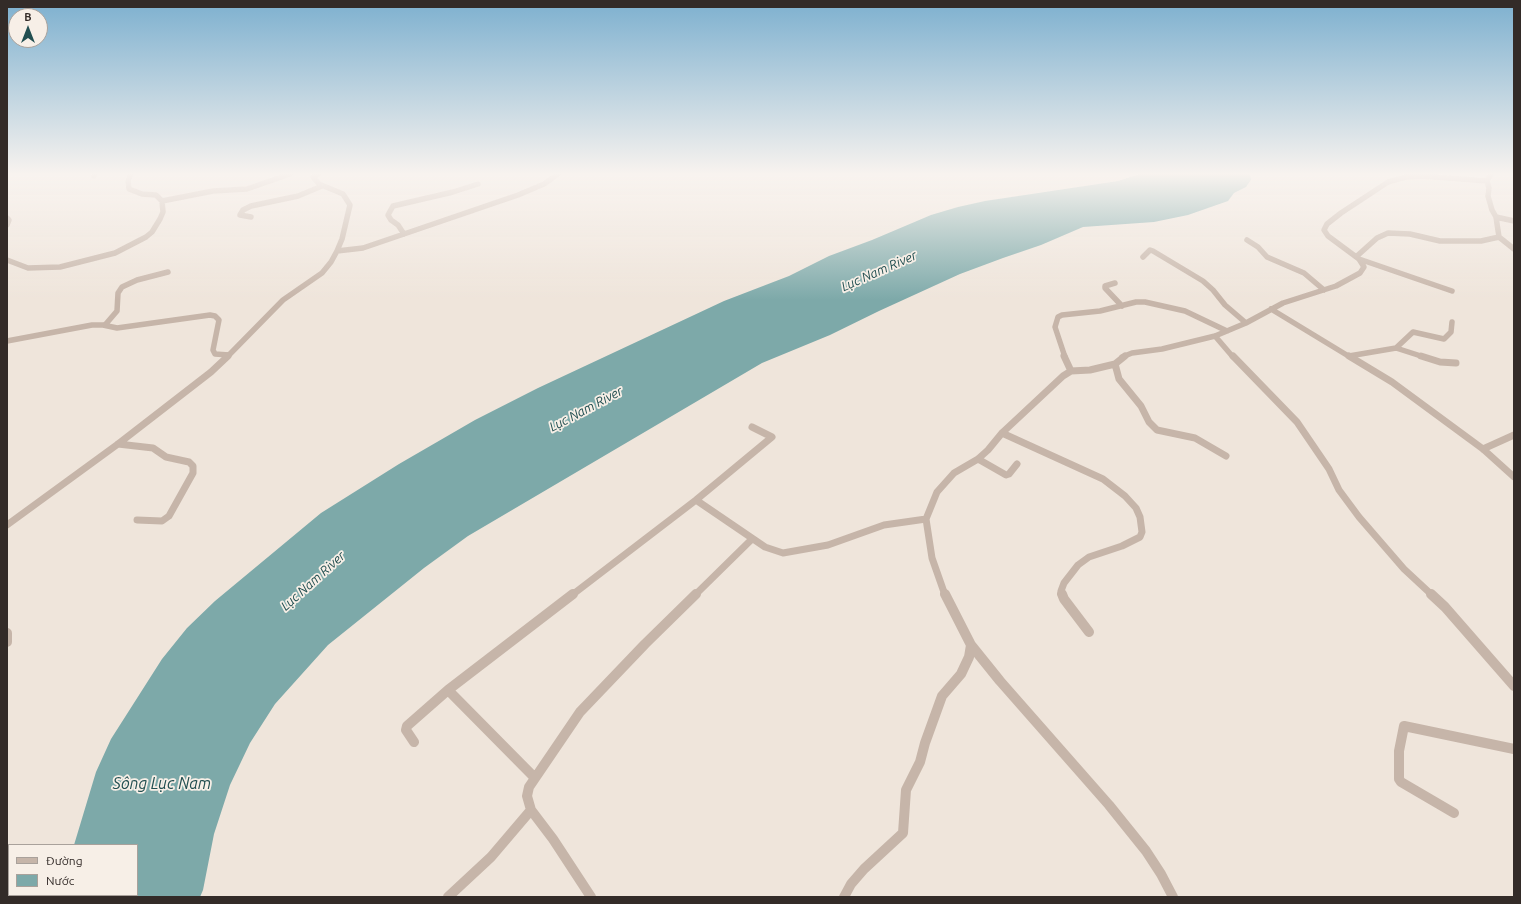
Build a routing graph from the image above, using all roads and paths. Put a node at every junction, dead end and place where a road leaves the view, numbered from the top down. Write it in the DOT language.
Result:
graph roads {
  1 [pos="161,216"];
  2 [pos="347,216"];
  3 [pos="389,216"];
  4 [pos="455,216"];
  5 [pos="1337,216"];
  6 [pos="7,218"];
  7 [pos="1496,218"];
  8 [pos="1514,221"];
  9 [pos="7,224"];
  10 [pos="404,234"];
  11 [pos="1499,237"];
  12 [pos="1247,240"];
  13 [pos="1514,249"];
  14 [pos="337,251"];
  15 [pos="1143,257"];
  16 [pos="1358,258"];
  17 [pos="7,260"];
  18 [pos="168,272"];
  19 [pos="1115,283"];
  20 [pos="1324,290"];
  21 [pos="1452,291"];
  22 [pos="1122,306"];
  23 [pos="1271,309"];
  24 [pos="1452,322"];
  25 [pos="1246,323"];
  26 [pos="106,325"];
  27 [pos="1227,331"];
  28 [pos="1215,336"];
  29 [pos="7,341"];
  30 [pos="1396,348"];
  31 [pos="228,355"];
  32 [pos="1349,356"];
  33 [pos="1456,363"];
  34 [pos="1115,364"];
  35 [pos="1071,371"];
  36 [pos="752,427"];
  37 [pos="1002,433"];
  38 [pos="1514,434"];
  39 [pos="118,444"];
  40 [pos="1483,449"];
  41 [pos="1226,456"];
  42 [pos="978,458"];
  43 [pos="1018,464"];
  44 [pos="1514,477"];
  45 [pos="696,500"];
  46 [pos="926,519"];
  47 [pos="137,520"];
  48 [pos="7,525"];
  49 [pos="752,539"];
  50 [pos="1089,632"];
  51 [pos="7,633"];
  52 [pos="7,642"];
  53 [pos="971,645"];
  54 [pos="1514,686"];
  55 [pos="448,690"];
  56 [pos="414,742"];
  57 [pos="1514,749"];
  58 [pos="535,778"];
  59 [pos="531,810"];
  60 [pos="1454,813"];
  61 [pos="448,897"];
  62 [pos="591,897"];
  63 [pos="844,897"];
  64 [pos="1173,897"];
  1 -- 17 [label="street"];
  2 -- 14 [label="street"];
  3 -- 10 [label="street"];
  4 -- 10 [label="street"];
  5 -- 16 [label="street"];
  6 -- 9 [label="street"];
  7 -- 8 [label="street"];
  7 -- 11 [label="street"];
  10 -- 14 [label="street"];
  11 -- 13 [label="street"];
  11 -- 16 [label="street"];
  12 -- 20 [label="street"];
  14 -- 31 [label="street"];
  15 -- 25 [label="street"];
  16 -- 20 [label="street"];
  16 -- 21 [label="street"];
  18 -- 26 [label="street"];
  19 -- 22 [label="street"];
  20 -- 23 [label="street"];
  22 -- 27 [label="street"];
  22 -- 35 [label="street"];
  23 -- 25 [label="street"];
  23 -- 32 [label="street"];
  24 -- 30 [label="street"];
  25 -- 27 [label="street"];
  26 -- 29 [label="street"];
  26 -- 31 [label="street"];
  27 -- 28 [label="street"];
  28 -- 34 [label="street"];
  28 -- 54 [label="street"];
  30 -- 32 [label="street"];
  30 -- 33 [label="street"];
  31 -- 39 [label="street"];
  32 -- 40 [label="street"];
  34 -- 35 [label="street"];
  34 -- 41 [label="street"];
  35 -- 37 [label="street"];
  36 -- 45 [label="street"];
  37 -- 42 [label="street"];
  37 -- 50 [label="street"];
  38 -- 40 [label="street"];
  39 -- 47 [label="street"];
  39 -- 48 [label="street"];
  40 -- 44 [label="street"];
  42 -- 43 [label="street"];
  42 -- 46 [label="street"];
  45 -- 49 [label="street"];
  45 -- 55 [label="street"];
  46 -- 49 [label="street"];
  46 -- 53 [label="street"];
  49 -- 58 [label="street"];
  51 -- 52 [label="street"];
  53 -- 63 [label="street"];
  53 -- 64 [label="street"];
  55 -- 56 [label="street"];
  55 -- 58 [label="street"];
  57 -- 60 [label="street"];
  58 -- 59 [label="street"];
  59 -- 61 [label="street"];
  59 -- 62 [label="street"];
}
